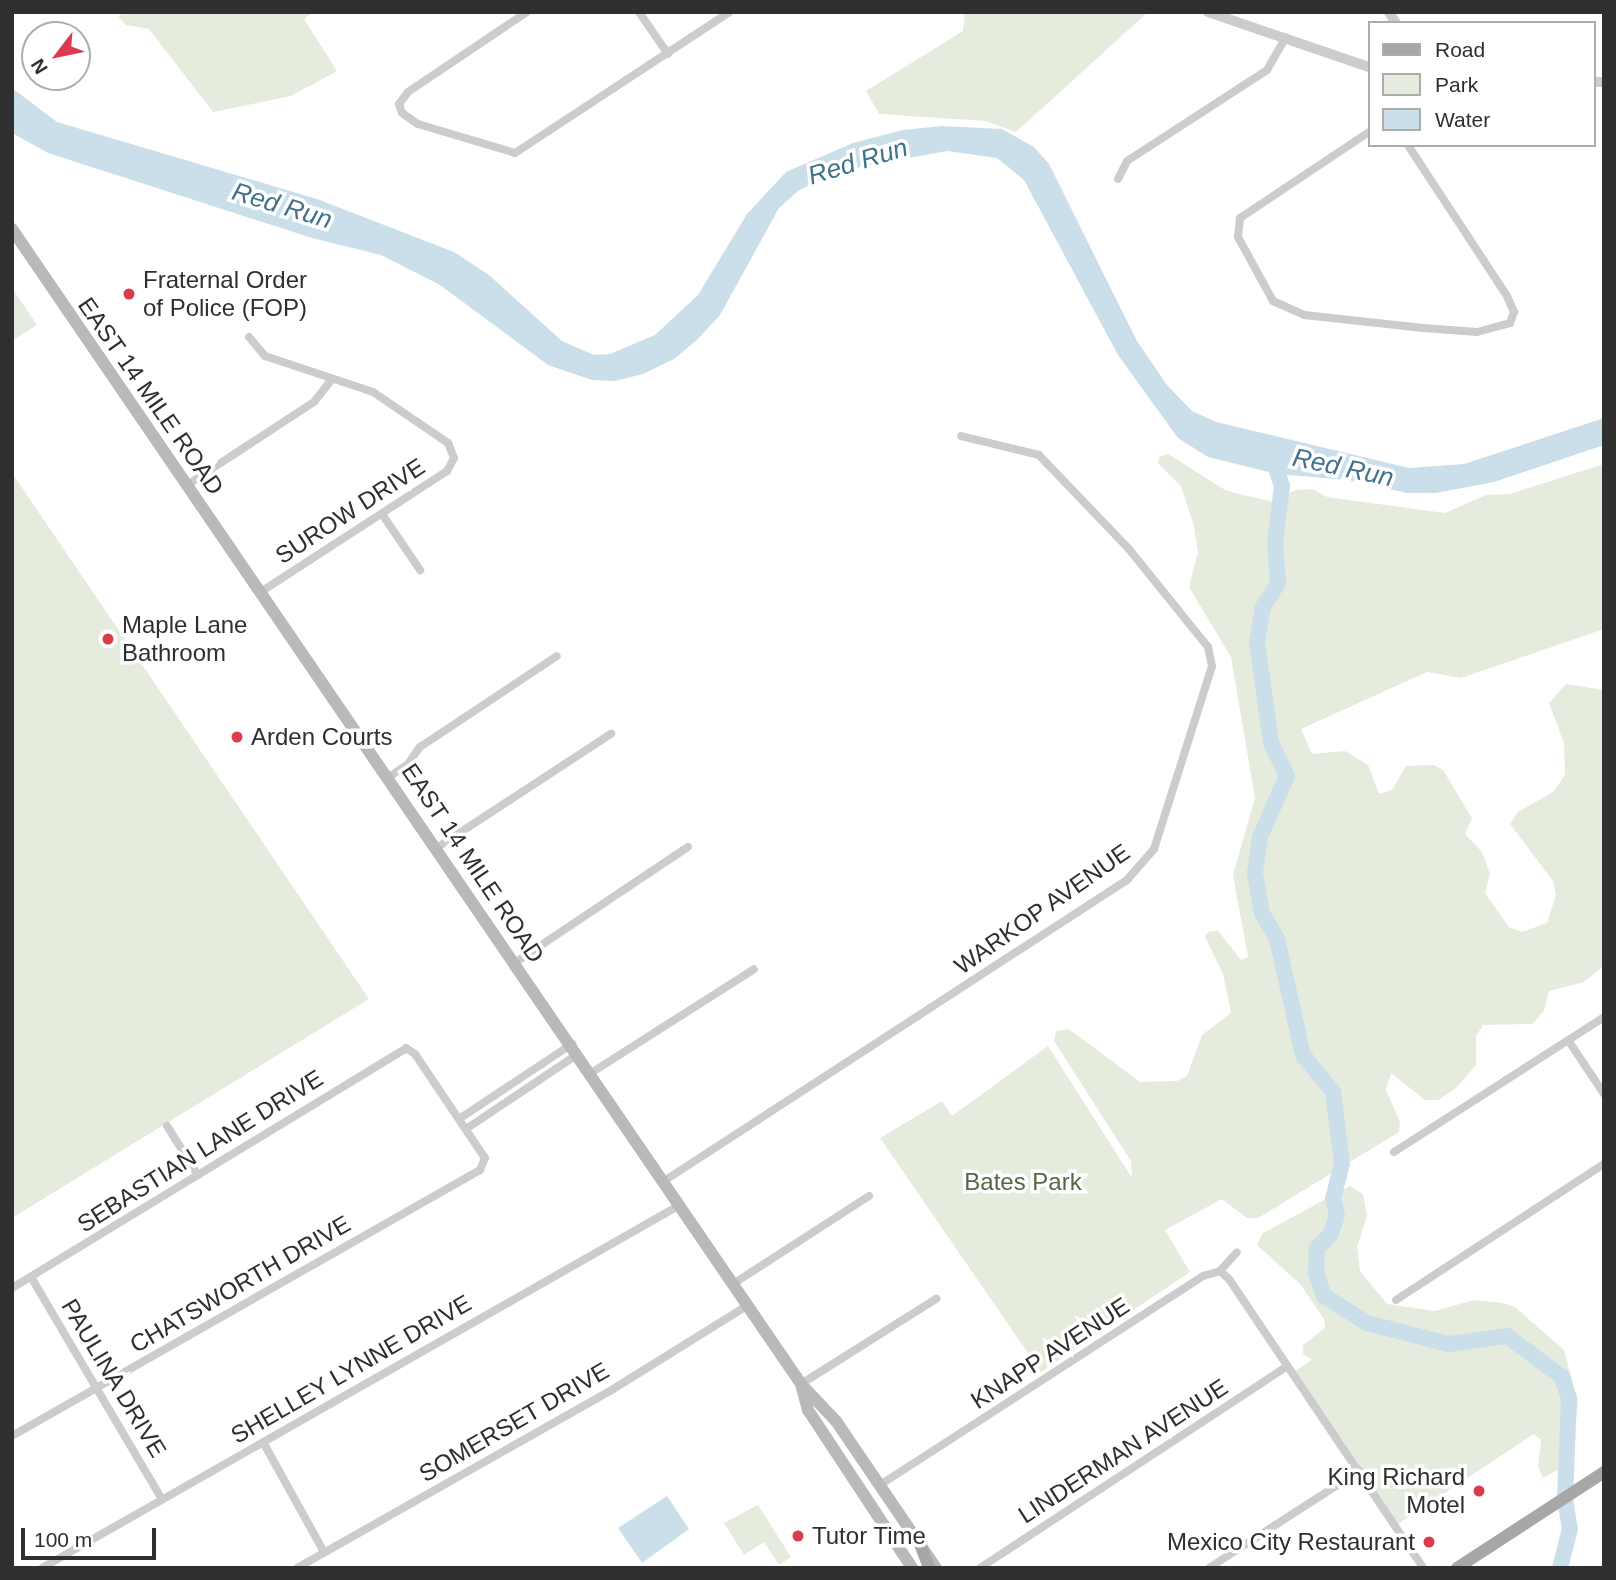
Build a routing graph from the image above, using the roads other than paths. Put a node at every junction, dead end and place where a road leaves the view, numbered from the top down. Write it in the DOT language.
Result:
graph roads {
  1 [pos="527,12"];
  2 [pos="639,12"];
  3 [pos="730,12"];
  4 [pos="1208,12"];
  5 [pos="1286,37"];
  6 [pos="668,54"];
  7 [pos="1368,67"];
  8 [pos="1368,133"];
  9 [pos="1409,147"];
  10 [pos="1118,180"];
  11 [pos="12,229"];
  12 [pos="249,337"];
  13 [pos="331,380"];
  14 [pos="961,436"];
  15 [pos="187,485"];
  16 [pos="382,514"];
  17 [pos="420,570"];
  18 [pos="261,592"];
  19 [pos="557,656"];
  20 [pos="611,734"];
  21 [pos="389,777"];
  22 [pos="438,847"];
  23 [pos="688,847"];
  24 [pos="516,962"];
  25 [pos="754,969"];
  26 [pos="1604,1017"];
  27 [pos="1568,1040"];
  28 [pos="575,1049"];
  29 [pos="591,1073"];
  30 [pos="1604,1094"];
  31 [pos="459,1119"];
  32 [pos="167,1125"];
  33 [pos="466,1129"];
  34 [pos="1394,1152"];
  35 [pos="1604,1164"];
  36 [pos="198,1175"];
  37 [pos="664,1181"];
  38 [pos="869,1196"];
  39 [pos="680,1205"];
  40 [pos="1237,1252"];
  41 [pos="1220,1271"];
  42 [pos="31,1277"];
  43 [pos="733,1284"];
  44 [pos="12,1288"];
  45 [pos="936,1299"];
  46 [pos="1396,1300"];
  47 [pos="748,1305"];
  48 [pos="1288,1366"];
  49 [pos="801,1384"];
  50 [pos="99,1387"];
  51 [pos="12,1436"];
  52 [pos="263,1442"];
  53 [pos="1359,1472"];
  54 [pos="1604,1472"];
  55 [pos="880,1485"];
  56 [pos="163,1499"];
  57 [pos="920,1544"];
  58 [pos="324,1552"];
  59 [pos="42,1568"];
  60 [pos="297,1568"];
  61 [pos="912,1568"];
  62 [pos="929,1568"];
  63 [pos="936,1568"];
  64 [pos="980,1568"];
  65 [pos="1209,1568"];
  66 [pos="1423,1568"];
  67 [pos="1457,1568"];
  1 -- 6 [label="street"];
  2 -- 6 [label="street"];
  3 -- 6 [label="street"];
  4 -- 5 [label="street"];
  5 -- 7 [label="street"];
  5 -- 10 [label="street"];
  8 -- 9 [label="street"];
  11 -- 15 [label="main road, EAST 14 MILE ROAD"];
  12 -- 13 [label="street"];
  13 -- 15 [label="street"];
  13 -- 16 [label="street, SUROW DRIVE"];
  14 -- 37 [label="street, WARKOP AVENUE"];
  15 -- 18 [label="main road, EAST 14 MILE ROAD"];
  16 -- 17 [label="street"];
  16 -- 18 [label="street, SUROW DRIVE"];
  18 -- 21 [label="main road, EAST 14 MILE ROAD"];
  19 -- 21 [label="street"];
  20 -- 22 [label="street"];
  21 -- 22 [label="main road, EAST 14 MILE ROAD"];
  22 -- 24 [label="main road, EAST 14 MILE ROAD"];
  23 -- 24 [label="street"];
  24 -- 28 [label="main road, EAST 14 MILE ROAD"];
  25 -- 29 [label="street"];
  26 -- 27 [label="street"];
  27 -- 30 [label="street"];
  27 -- 34 [label="street"];
  28 -- 29 [label="main road, EAST 14 MILE ROAD"];
  28 -- 31 [label="street"];
  28 -- 33 [label="street"];
  29 -- 37 [label="main road, EAST 14 MILE ROAD"];
  31 -- 33 [label="street"];
  31 -- 36 [label="street, SEBASTIAN LANE DRIVE"];
  32 -- 36 [label="street"];
  33 -- 50 [label="street, CHATSWORTH DRIVE"];
  35 -- 46 [label="street"];
  36 -- 42 [label="street, SEBASTIAN LANE DRIVE"];
  37 -- 39 [label="main road, EAST 14 MILE ROAD"];
  38 -- 43 [label="street"];
  39 -- 43 [label="main road, EAST 14 MILE ROAD"];
  39 -- 52 [label="street, SHELLEY LYNNE DRIVE"];
  40 -- 41 [label="street, KNAPP AVENUE"];
  41 -- 48 [label="street"];
  41 -- 55 [label="street, KNAPP AVENUE"];
  42 -- 44 [label="street, SEBASTIAN LANE DRIVE"];
  42 -- 50 [label="street, PAULINA DRIVE"];
  43 -- 47 [label="main road, EAST 14 MILE ROAD"];
  45 -- 49 [label="street"];
  47 -- 49 [label="main road, EAST 14 MILE ROAD"];
  47 -- 58 [label="street, SOMERSET DRIVE"];
  48 -- 53 [label="street"];
  48 -- 64 [label="street, LINDERMAN AVENUE"];
  49 -- 55 [label="main road, EAST 14 MILE ROAD"];
  49 -- 61 [label="main road, EAST 14 MILE ROAD"];
  50 -- 51 [label="street, CHATSWORTH DRIVE"];
  50 -- 56 [label="street, PAULINA DRIVE"];
  52 -- 56 [label="street, SHELLEY LYNNE DRIVE"];
  52 -- 58 [label="street"];
  53 -- 65 [label="street"];
  53 -- 66 [label="street"];
  54 -- 67 [label="main road"];
  55 -- 57 [label="main road, EAST 14 MILE ROAD"];
  56 -- 59 [label="street, SHELLEY LYNNE DRIVE"];
  57 -- 62 [label="main road"];
  57 -- 63 [label="main road, EAST 14 MILE ROAD"];
  58 -- 60 [label="street, SOMERSET DRIVE"];
}
